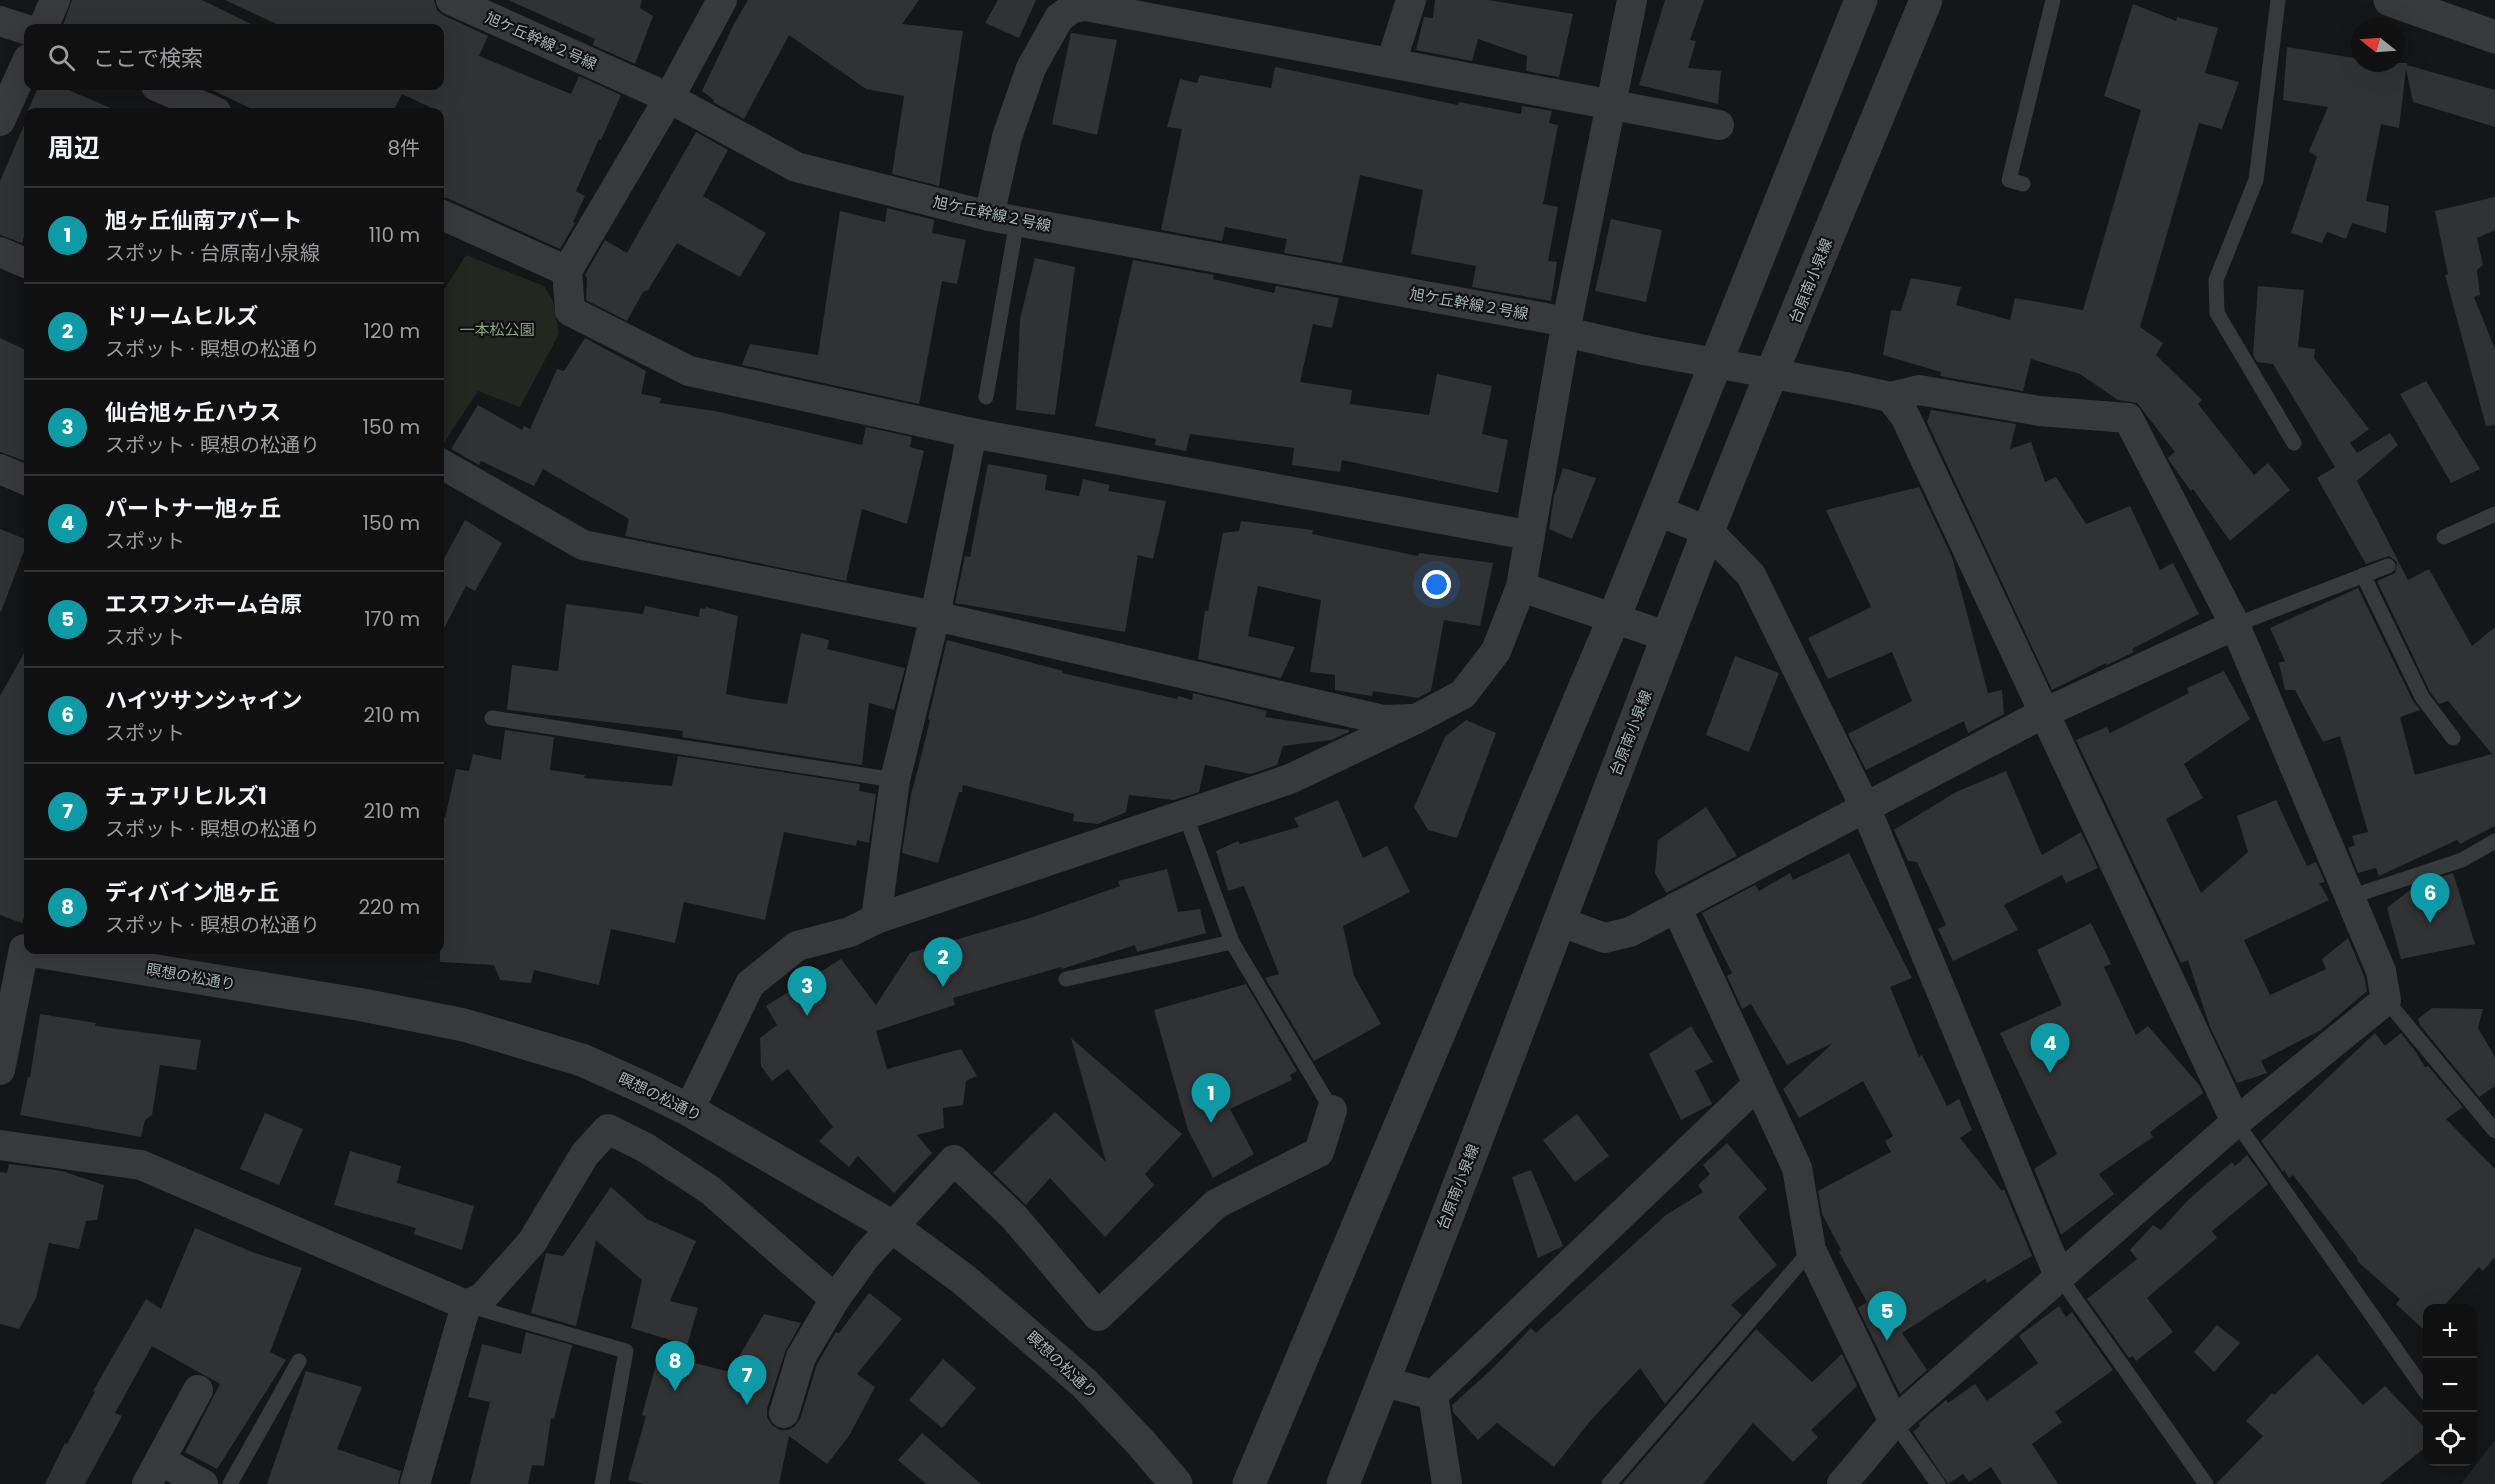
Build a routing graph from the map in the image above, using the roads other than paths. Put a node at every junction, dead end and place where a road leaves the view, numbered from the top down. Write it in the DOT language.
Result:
graph roads {
  1 [pos="55,0"];
  2 [pos="451,0"];
  3 [pos="723,0"];
  4 [pos="1411,0"];
  5 [pos="1632,0"];
  6 [pos="1861,0"];
  7 [pos="1926,0"];
  8 [pos="2053,0"];
  9 [pos="2278,0"];
  10 [pos="2390,0"];
  11 [pos="2422,6"];
  12 [pos="1134,8"];
  13 [pos="0,21"];
  14 [pos="44,24"];
  15 [pos="24,29"];
  16 [pos="2495,37"];
  17 [pos="1391,63"];
  18 [pos="24,68"];
  19 [pos="165,90"];
  20 [pos="669,98"];
  21 [pos="1610,103"];
  22 [pos="207,108"];
  23 [pos="0,121"];
  24 [pos="1719,126"];
  25 [pos="2023,184"];
  26 [pos="444,216"];
  27 [pos="1003,219"];
  28 [pos="0,252"];
  29 [pos="24,262"];
  30 [pos="567,271"];
  31 [pos="1566,327"];
  32 [pos="986,397"];
  33 [pos="1890,397"];
  34 [pos="972,432"];
  35 [pos="2294,443"];
  36 [pos="444,465"];
  37 [pos="0,469"];
  38 [pos="24,479"];
  39 [pos="1658,510"];
  40 [pos="2495,514"];
  41 [pos="1708,531"];
  42 [pos="1528,535"];
  43 [pos="2444,537"];
  44 [pos="2388,566"];
  45 [pos="2363,575"];
  46 [pos="1521,587"];
  47 [pos="935,616"];
  48 [pos="1614,618"];
  49 [pos="2235,625"];
  50 [pos="1668,637"];
  51 [pos="2044,713"];
  52 [pos="492,718"];
  53 [pos="1416,719"];
  54 [pos="2453,738"];
  55 [pos="896,780"];
  56 [pos="1866,809"];
  57 [pos="1185,814"];
  58 [pos="2495,841"];
  59 [pos="2350,897"];
  60 [pos="1676,907"];
  61 [pos="876,919"];
  62 [pos="1558,921"];
  63 [pos="1232,942"];
  64 [pos="27,954"];
  65 [pos="58,954"];
  66 [pos="1066,979"];
  67 [pos="2386,1000"];
  68 [pos="0,1070"];
  69 [pos="1758,1084"];
  70 [pos="689,1110"];
  71 [pos="1332,1110"];
  72 [pos="2236,1122"];
  73 [pos="2495,1131"];
  74 [pos="0,1145"];
  75 [pos="891,1226"];
  76 [pos="1811,1250"];
  77 [pos="2059,1276"];
  78 [pos="835,1299"];
  79 [pos="466,1305"];
  80 [pos="299,1361"];
  81 [pos="1385,1382"];
  82 [pos="198,1389"];
  83 [pos="2423,1389"];
  84 [pos="1433,1395"];
  85 [pos="784,1413"];
  86 [pos="1894,1422"];
  87 [pos="153,1472"];
  88 [pos="1346,1477"];
  89 [pos="203,1484"];
  90 [pos="230,1484"];
  91 [pos="415,1484"];
  92 [pos="602,1484"];
  93 [pos="1176,1484"];
  94 [pos="1249,1484"];
  95 [pos="1447,1484"];
  96 [pos="1609,1484"];
  97 [pos="1842,1484"];
  98 [pos="1938,1484"];
  99 [pos="2206,1484"];
  1 -- 14 [label="street"];
  2 -- 20 [label="street, 旭ケ丘幹線２号線"];
  3 -- 20 [label="street"];
  4 -- 17 [label="street"];
  5 -- 21 [label="street"];
  6 -- 39 [label="street"];
  7 -- 41 [label="street, 台原南小泉線"];
  8 -- 25 [label="lane"];
  9 -- 35 [label="lane"];
  10 -- 11 [label="street"];
  11 -- 16 [label="street"];
  12 -- 17 [label="street"];
  12 -- 27 [label="street"];
  13 -- 15 [label="street"];
  17 -- 21 [label="street"];
  18 -- 23 [label="street"];
  19 -- 22 [label="street"];
  20 -- 27 [label="street, 旭ケ丘幹線２号線"];
  20 -- 30 [label="street"];
  21 -- 24 [label="street"];
  21 -- 31 [label="street"];
  26 -- 30 [label="street"];
  27 -- 31 [label="street, 旭ケ丘幹線２号線"];
  27 -- 32 [label="lane"];
  28 -- 29 [label="street"];
  30 -- 34 [label="street"];
  31 -- 33 [label="street, 旭ケ丘幹線２号線, bridge"];
  31 -- 42 [label="street"];
  33 -- 49 [label="street"];
  33 -- 51 [label="street"];
  34 -- 42 [label="street"];
  34 -- 47 [label="street"];
  36 -- 47 [label="street"];
  37 -- 38 [label="street"];
  39 -- 41 [label="street"];
  39 -- 48 [label="street"];
  40 -- 43 [label="lane"];
  41 -- 50 [label="street, 台原南小泉線"];
  41 -- 56 [label="street"];
  42 -- 46 [label="street"];
  44 -- 45 [label="lane"];
  45 -- 49 [label="lane"];
  45 -- 54 [label="lane"];
  46 -- 48 [label="street"];
  46 -- 53 [label="street"];
  47 -- 53 [label="street"];
  47 -- 55 [label="street"];
  48 -- 50 [label="street"];
  48 -- 94 [label="street"];
  49 -- 51 [label="street"];
  49 -- 59 [label="street"];
  50 -- 62 [label="street, 台原南小泉線"];
  51 -- 56 [label="street"];
  51 -- 72 [label="street"];
  52 -- 55 [label="lane"];
  53 -- 57 [label="street"];
  55 -- 61 [label="street"];
  56 -- 60 [label="street"];
  56 -- 77 [label="street"];
  57 -- 61 [label="street"];
  57 -- 63 [label="lane"];
  58 -- 59 [label="lane"];
  59 -- 67 [label="street"];
  60 -- 62 [label="street"];
  60 -- 69 [label="street"];
  61 -- 70 [label="street"];
  62 -- 81 [label="street, 台原南小泉線"];
  63 -- 66 [label="lane"];
  63 -- 71 [label="lane"];
  64 -- 68 [label="street"];
  65 -- 70 [label="street, 瞑想の松通り"];
  67 -- 72 [label="street"];
  67 -- 73 [label="lane"];
  69 -- 76 [label="street"];
  69 -- 84 [label="street"];
  70 -- 75 [label="street, 瞑想の松通り"];
  71 -- 75 [label="street"];
  72 -- 77 [label="street"];
  72 -- 83 [label="lane"];
  74 -- 79 [label="street"];
  75 -- 78 [label="street"];
  75 -- 93 [label="street, 瞑想の松通り"];
  76 -- 86 [label="street"];
  76 -- 96 [label="lane"];
  77 -- 86 [label="street"];
  77 -- 99 [label="lane"];
  78 -- 79 [label="street"];
  78 -- 85 [label="street"];
  79 -- 91 [label="street"];
  79 -- 92 [label="lane"];
  80 -- 90 [label="lane"];
  81 -- 84 [label="street"];
  81 -- 88 [label="street, 台原南小泉線"];
  82 -- 87 [label="street"];
  84 -- 95 [label="street"];
  86 -- 97 [label="street"];
  86 -- 98 [label="lane"];
  87 -- 89 [label="street"];
}
